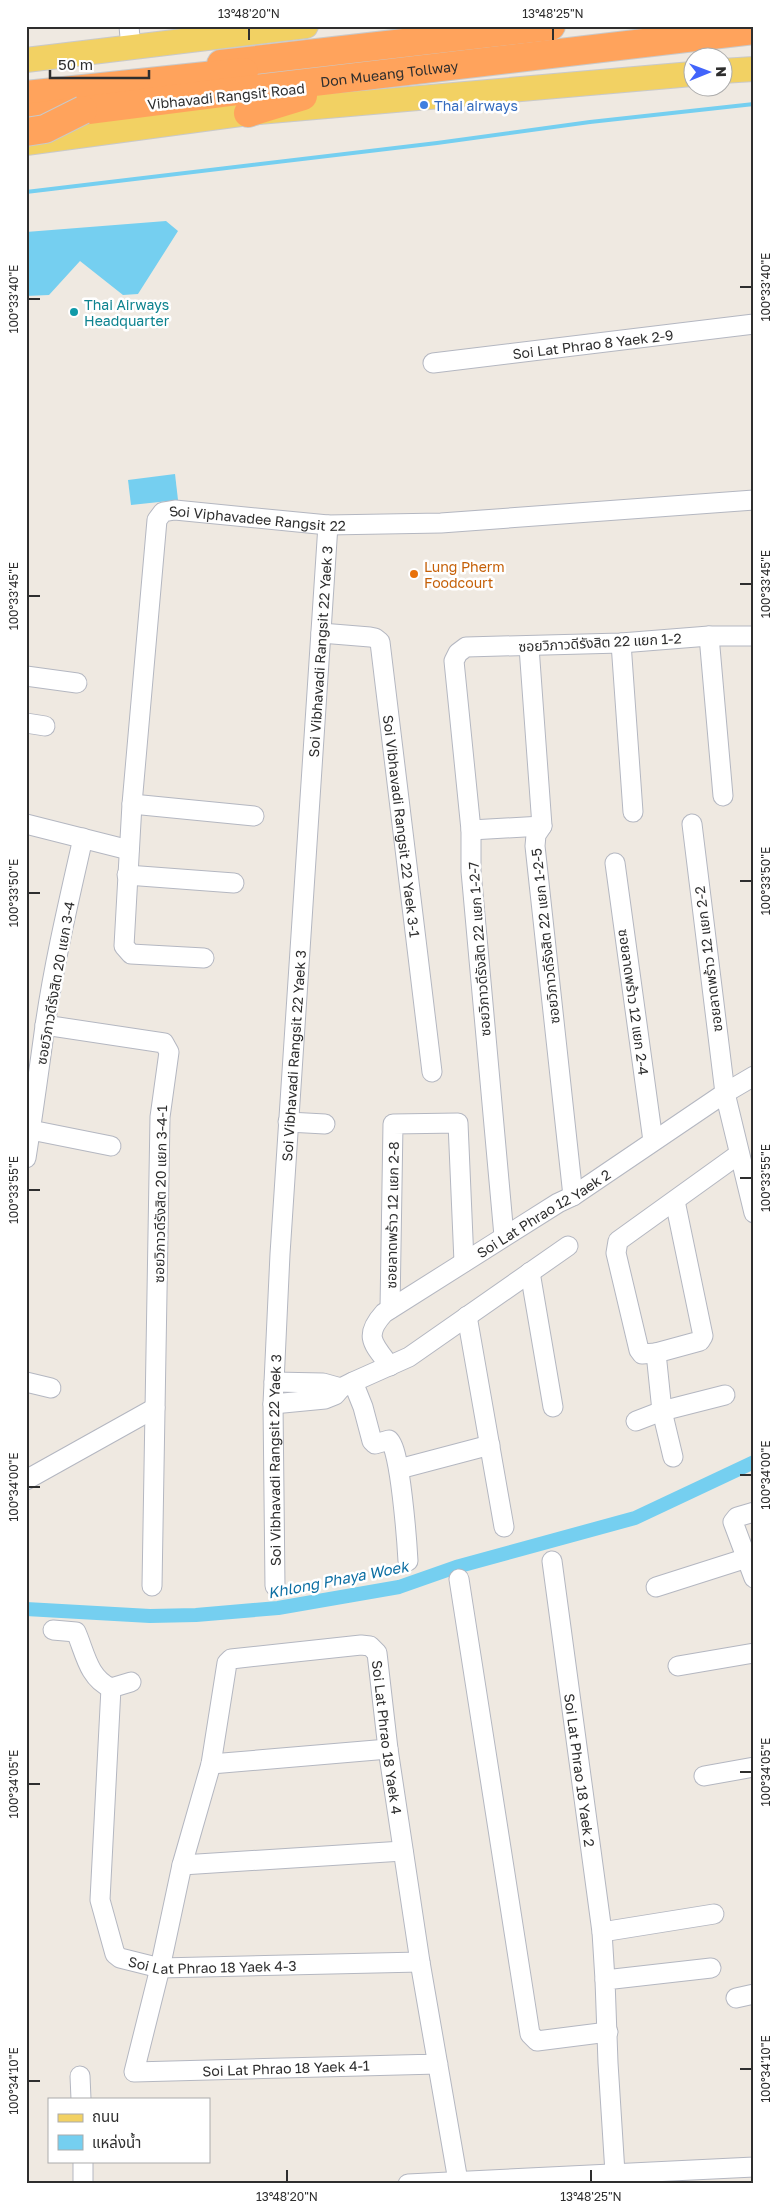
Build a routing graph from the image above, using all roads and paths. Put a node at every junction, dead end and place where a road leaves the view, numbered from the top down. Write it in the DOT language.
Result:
graph roads {
  1 [pos="385,26"];
  2 [pos="475,26"];
  3 [pos="551,26"];
  4 [pos="659,26"];
  5 [pos="294,27"];
  6 [pos="754,30"];
  7 [pos="130,37"];
  8 [pos="448,38"];
  9 [pos="754,38"];
  10 [pos="26,60"];
  11 [pos="754,69"];
  12 [pos="732,70"];
  13 [pos="682,75"];
  14 [pos="341,85"];
  15 [pos="26,87"];
  16 [pos="67,89"];
  17 [pos="26,94"];
  18 [pos="83,110"];
  19 [pos="248,113"];
  20 [pos="26,119"];
  21 [pos="26,132"];
  22 [pos="26,143"];
  23 [pos="754,324"];
  24 [pos="433,363"];
  25 [pos="754,500"];
  26 [pos="328,525"];
  27 [pos="320,633"];
  28 [pos="709,636"];
  29 [pos="754,636"];
  30 [pos="621,643"];
  31 [pos="529,647"];
  32 [pos="454,661"];
  33 [pos="26,676"];
  34 [pos="77,683"];
  35 [pos="26,723"];
  36 [pos="45,726"];
  37 [pos="723,796"];
  38 [pos="132,804"];
  39 [pos="633,812"];
  40 [pos="254,816"];
  41 [pos="26,824"];
  42 [pos="692,824"];
  43 [pos="542,826"];
  44 [pos="471,830"];
  45 [pos="83,838"];
  46 [pos="129,850"];
  47 [pos="615,863"];
  48 [pos="127,874"];
  49 [pos="234,883"];
  50 [pos="204,958"];
  51 [pos="45,1025"];
  52 [pos="432,1072"];
  53 [pos="754,1076"];
  54 [pos="725,1093"];
  55 [pos="288,1122"];
  56 [pos="325,1124"];
  57 [pos="29,1129"];
  58 [pos="653,1141"];
  59 [pos="111,1146"];
  60 [pos="739,1154"];
  61 [pos="26,1158"];
  62 [pos="573,1196"];
  63 [pos="675,1201"];
  64 [pos="754,1213"];
  65 [pos="504,1236"];
  66 [pos="568,1246"];
  67 [pos="464,1262"];
  68 [pos="530,1272"];
  69 [pos="390,1309"];
  70 [pos="467,1316"];
  71 [pos="656,1353"];
  72 [pos="390,1366"];
  73 [pos="26,1382"];
  74 [pos="274,1382"];
  75 [pos="347,1385"];
  76 [pos="51,1388"];
  77 [pos="725,1396"];
  78 [pos="273,1404"];
  79 [pos="553,1407"];
  80 [pos="155,1408"];
  81 [pos="662,1411"];
  82 [pos="636,1421"];
  83 [pos="490,1445"];
  84 [pos="672,1457"];
  85 [pos="398,1468"];
  86 [pos="26,1480"];
  87 [pos="754,1512"];
  88 [pos="504,1527"];
  89 [pos="747,1558"];
  90 [pos="408,1561"];
  91 [pos="552,1562"];
  92 [pos="754,1578"];
  93 [pos="459,1579"];
  94 [pos="152,1586"];
  95 [pos="275,1586"];
  96 [pos="656,1587"];
  97 [pos="53,1630"];
  98 [pos="754,1653"];
  99 [pos="678,1666"];
  100 [pos="131,1682"];
  101 [pos="111,1688"];
  102 [pos="388,1749"];
  103 [pos="211,1764"];
  104 [pos="754,1767"];
  105 [pos="704,1776"];
  106 [pos="404,1851"];
  107 [pos="182,1864"];
  108 [pos="714,1914"];
  109 [pos="602,1932"];
  110 [pos="420,1962"];
  111 [pos="160,1968"];
  112 [pos="711,1968"];
  113 [pos="605,1980"];
  114 [pos="608,2032"];
  115 [pos="438,2064"];
  116 [pos="134,2072"];
  117 [pos="80,2076"];
  118 [pos="81,2098"];
  119 [pos="83,2162"];
  120 [pos="754,2167"];
  121 [pos="616,2173"];
  122 [pos="458,2181"];
  123 [pos="83,2184"];
  124 [pos="408,2184"];
  1 -- 8 [label="highway"];
  2 -- 8 [label="highway"];
  3 -- 8 [label="highway"];
  4 -- 16 [label="highway, Don Mueang Tollway"];
  5 -- 7 [label="main road"];
  6 -- 18 [label="highway, Don Mueang Tollway"];
  7 -- 10 [label="main road"];
  8 -- 15 [label="highway"];
  9 -- 14 [label="highway, Vibhavadi Rangsit Road"];
  11 -- 12 [label="main road"];
  13 -- 19 [label="main road, Vibhavadi Rangsit Road"];
  14 -- 19 [label="highway"];
  14 -- 20 [label="highway, Vibhavadi Rangsit Road"];
  15 -- 16 [label="highway"];
  16 -- 17 [label="highway, Don Mueang Tollway"];
  18 -- 20 [label="highway, Don Mueang Tollway"];
  18 -- 21 [label="highway, bridge"];
  19 -- 22 [label="main road, Vibhavadi Rangsit Road"];
  23 -- 24 [label="street, Soi Lat Phrao 8 Yaek 2-9"];
  25 -- 26 [label="street, Soi Viphavadee Rangsit 22"];
  26 -- 27 [label="street, Soi Vibhavadi Rangsit 22 Yaek 3"];
  26 -- 38 [label="street, Soi Viphavadee Rangsit 22"];
  27 -- 52 [label="street, Soi Vibhavadi Rangsit 22 Yaek 3-1"];
  27 -- 55 [label="street, Soi Vibhavadi Rangsit 22 Yaek 3"];
  28 -- 29 [label="street, ซอยวิภาวดีรังสิต 22 แยก 1-2"];
  28 -- 30 [label="street, ซอยวิภาวดีรังสิต 22 แยก 1-2"];
  28 -- 37 [label="street"];
  30 -- 31 [label="street, ซอยวิภาวดีรังสิต 22 แยก 1-2"];
  30 -- 39 [label="street"];
  31 -- 32 [label="street, ซอยวิภาวดีรังสิต 22 แยก 1-2"];
  31 -- 43 [label="street, ซอยวิภาวดีรังสิต 22 แยก 1-2-5"];
  32 -- 44 [label="street, ซอยวิภาวดีรังสิต 22 แยก 1-2-7"];
  33 -- 34 [label="street"];
  35 -- 36 [label="street"];
  38 -- 40 [label="street"];
  38 -- 46 [label="street, Soi Viphavadee Rangsit 22"];
  41 -- 45 [label="street"];
  42 -- 54 [label="street, ซอยลาดพร้าว 12 แยก 2-2"];
  43 -- 44 [label="street"];
  43 -- 62 [label="street, ซอยวิภาวดีรังสิต 22 แยก 1-2-5"];
  44 -- 65 [label="street, ซอยวิภาวดีรังสิต 22 แยก 1-2-7"];
  45 -- 46 [label="street"];
  45 -- 51 [label="street, ซอยวิภาวดีรังสิต 20 แยก 3-4"];
  46 -- 48 [label="street, Soi Viphavadee Rangsit 22"];
  47 -- 58 [label="street, ซอยลาดพร้าว 12 แยก 2-4"];
  48 -- 49 [label="street"];
  48 -- 50 [label="street, Soi Viphavadee Rangsit 22"];
  51 -- 57 [label="street, ซอยวิภาวดีรังสิต 20 แยก 3-4"];
  51 -- 80 [label="street, ซอยวิภาวดีรังสิต 20 แยก 3-4-1"];
  53 -- 54 [label="street, Soi Lat Phrao 12 Yaek 2"];
  54 -- 58 [label="street, Soi Lat Phrao 12 Yaek 2"];
  54 -- 60 [label="street, ซอยลาดพร้าว 12 แยก 2-2"];
  55 -- 56 [label="street"];
  55 -- 74 [label="street, Soi Vibhavadi Rangsit 22 Yaek 3"];
  57 -- 59 [label="street"];
  57 -- 61 [label="street, ซอยวิภาวดีรังสิต 20 แยก 3-4"];
  58 -- 62 [label="street, Soi Lat Phrao 12 Yaek 2"];
  60 -- 63 [label="street"];
  60 -- 64 [label="street, ซอยลาดพร้าว 12 แยก 2-2"];
  62 -- 65 [label="street, Soi Lat Phrao 12 Yaek 2"];
  63 -- 71 [label="street"];
  63 -- 71 [label="street"];
  65 -- 67 [label="street, Soi Lat Phrao 12 Yaek 2"];
  66 -- 68 [label="street"];
  67 -- 69 [label="street, Soi Lat Phrao 12 Yaek 2"];
  67 -- 69 [label="street, ซอยลาดพร้าว 12 แยก 2-8"];
  68 -- 70 [label="street"];
  68 -- 79 [label="street"];
  69 -- 72 [label="street, Soi Lat Phrao 12 Yaek 2"];
  70 -- 72 [label="street"];
  70 -- 83 [label="street"];
  71 -- 81 [label="street"];
  72 -- 75 [label="street"];
  73 -- 76 [label="street"];
  74 -- 75 [label="street"];
  74 -- 78 [label="street, Soi Vibhavadi Rangsit 22 Yaek 3"];
  75 -- 78 [label="street"];
  75 -- 85 [label="street"];
  77 -- 81 [label="street"];
  78 -- 95 [label="street, Soi Vibhavadi Rangsit 22 Yaek 3"];
  80 -- 86 [label="street"];
  80 -- 94 [label="street, ซอยวิภาวดีรังสิต 20 แยก 3-4-1"];
  81 -- 82 [label="street"];
  81 -- 84 [label="street"];
  83 -- 85 [label="street"];
  83 -- 88 [label="street"];
  85 -- 90 [label="street"];
  87 -- 89 [label="street"];
  89 -- 92 [label="street"];
  89 -- 96 [label="street"];
  91 -- 109 [label="street, Soi Lat Phrao 18 Yaek 2"];
  93 -- 114 [label="street"];
  97 -- 101 [label="street"];
  98 -- 99 [label="street"];
  100 -- 101 [label="street"];
  101 -- 111 [label="street, Soi Lat Phrao 18 Yaek 4-3"];
  102 -- 103 [label="street"];
  102 -- 103 [label="street, Soi Lat Phrao 18 Yaek 4"];
  102 -- 106 [label="street, Soi Lat Phrao 18 Yaek 4"];
  103 -- 107 [label="street, Soi Lat Phrao 18 Yaek 4"];
  104 -- 105 [label="street"];
  106 -- 107 [label="street"];
  106 -- 110 [label="street, Soi Lat Phrao 18 Yaek 4"];
  107 -- 111 [label="street, Soi Lat Phrao 18 Yaek 4"];
  108 -- 109 [label="street"];
  109 -- 113 [label="street, Soi Lat Phrao 18 Yaek 2"];
  110 -- 111 [label="street, Soi Lat Phrao 18 Yaek 4-3"];
  110 -- 115 [label="street, Soi Lat Phrao 18 Yaek 4"];
  111 -- 116 [label="street, Soi Lat Phrao 18 Yaek 4"];
  112 -- 113 [label="street"];
  113 -- 114 [label="street, Soi Lat Phrao 18 Yaek 2"];
  114 -- 121 [label="street, Soi Lat Phrao 18 Yaek 2"];
  115 -- 116 [label="street, Soi Lat Phrao 18 Yaek 4-1"];
  115 -- 122 [label="street, Soi Lat Phrao 18 Yaek 4"];
  117 -- 118 [label="street"];
  119 -- 123 [label="street"];
  120 -- 121 [label="street"];
  121 -- 122 [label="street"];
  122 -- 124 [label="street"];
}
